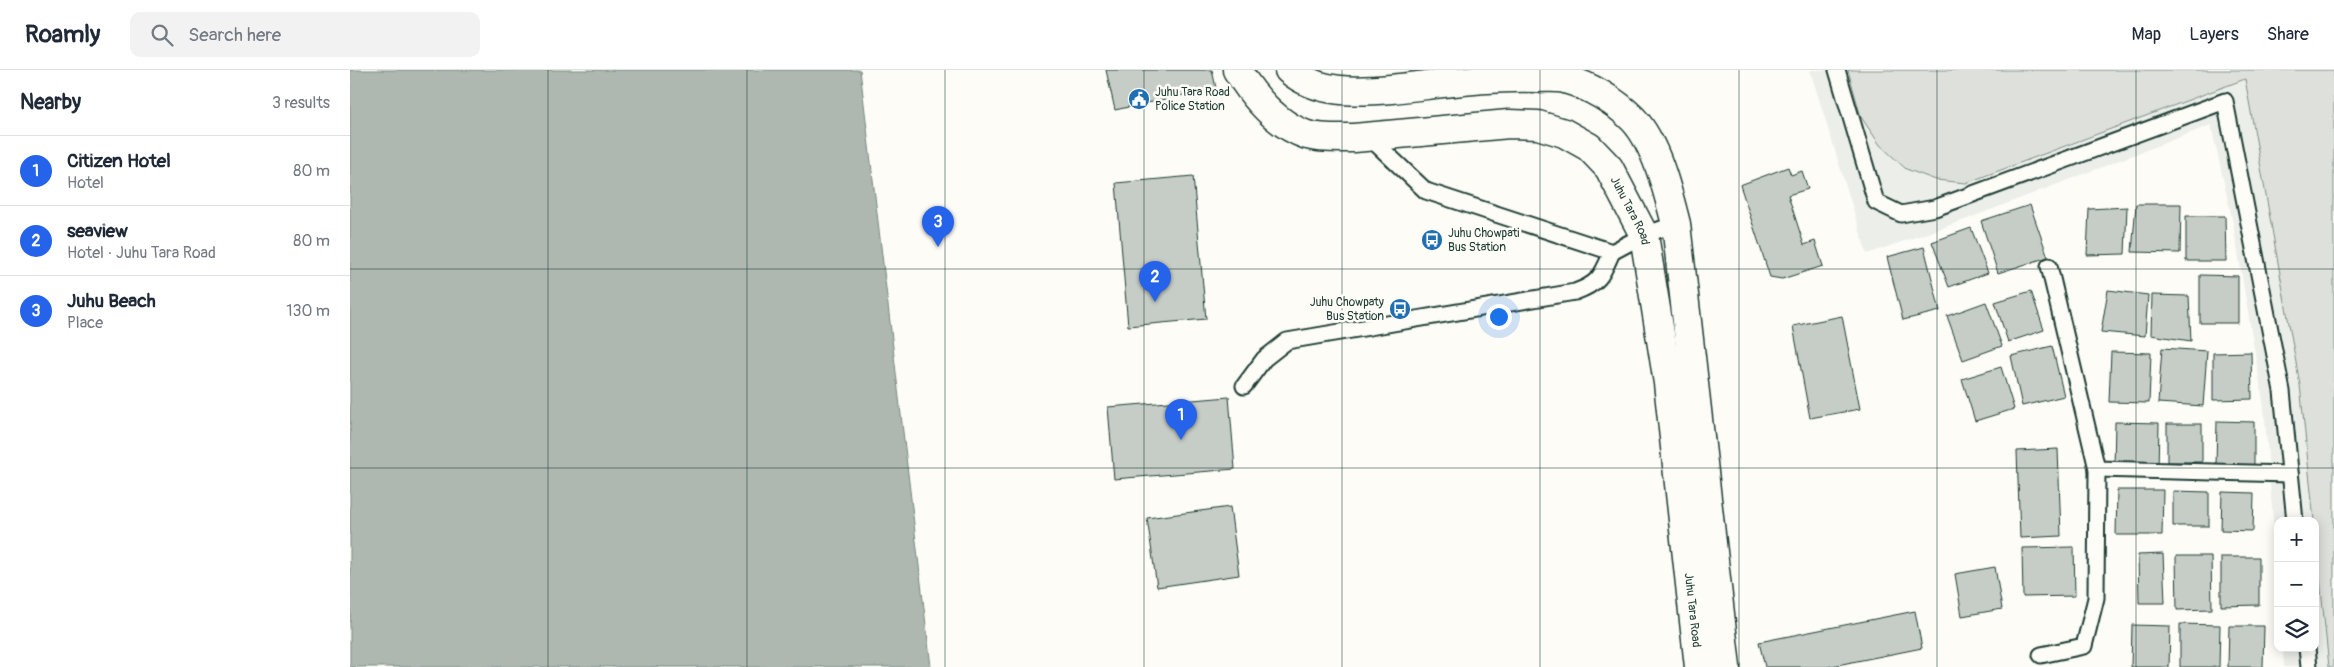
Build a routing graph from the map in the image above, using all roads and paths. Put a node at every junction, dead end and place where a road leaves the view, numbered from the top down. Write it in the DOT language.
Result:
graph roads {
  1 [pos="1237,70"];
  2 [pos="1290,70"];
  3 [pos="1838,70"];
  4 [pos="1368,136"];
  5 [pos="1676,224"];
  6 [pos="1644,235"];
  7 [pos="1612,252"];
  8 [pos="2049,266"];
  9 [pos="1244,386"];
  10 [pos="2097,469"];
  11 [pos="2290,474"];
  12 [pos="2295,517"];
  13 [pos="2307,652"];
  14 [pos="2041,655"];
  15 [pos="1699,667"];
  16 [pos="1726,667"];
  17 [pos="2309,667"];
  1 -- 4 [label="main road, Juhu Tara Road"];
  2 -- 5 [label="main road, Juhu Tara Road"];
  3 -- 11 [label="lane"];
  4 -- 6 [label="main road, Juhu Tara Road"];
  4 -- 7 [label="lane"];
  5 -- 6 [label="lane"];
  5 -- 16 [label="main road, Juhu Tara Road"];
  6 -- 7 [label="lane"];
  6 -- 15 [label="main road, Juhu Tara Road"];
  7 -- 9 [label="lane"];
  8 -- 10 [label="lane"];
  10 -- 11 [label="lane"];
  10 -- 14 [label="lane"];
  11 -- 12 [label="lane"];
  13 -- 17 [label="lane"];
}
